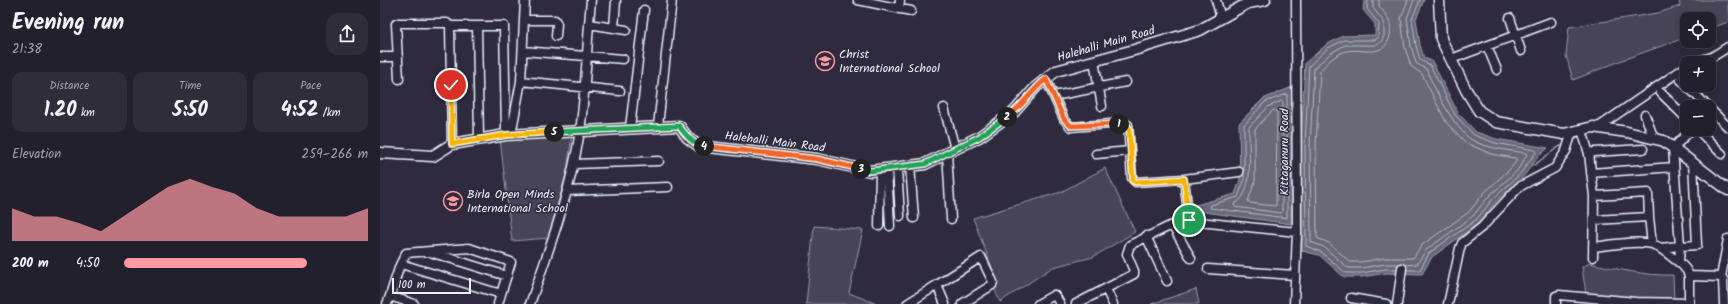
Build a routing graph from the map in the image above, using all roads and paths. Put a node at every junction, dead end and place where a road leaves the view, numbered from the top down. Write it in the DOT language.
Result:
graph roads {
  1 [pos="525,0"];
  2 [pos="591,0"];
  3 [pos="616,0"];
  4 [pos="671,0"];
  5 [pos="858,0"];
  6 [pos="1216,0"];
  7 [pos="1265,0"];
  8 [pos="1296,0"];
  9 [pos="1439,0"];
  10 [pos="868,1"];
  11 [pos="1247,2"];
  12 [pos="899,4"];
  13 [pos="644,10"];
  14 [pos="912,11"];
  15 [pos="1221,18"];
  16 [pos="1510,18"];
  17 [pos="524,20"];
  18 [pos="1551,22"];
  19 [pos="589,24"];
  20 [pos="450,26"];
  21 [pos="477,26"];
  22 [pos="614,28"];
  23 [pos="626,30"];
  24 [pos="1515,35"];
  25 [pos="556,36"];
  26 [pos="1487,46"];
  27 [pos="1728,47"];
  28 [pos="523,51"];
  29 [pos="1521,52"];
  30 [pos="586,56"];
  31 [pos="1714,56"];
  32 [pos="380,57"];
  33 [pos="398,57"];
  34 [pos="623,59"];
  35 [pos="1451,59"];
  36 [pos="1094,61"];
  37 [pos="1497,70"];
  38 [pos="1680,71"];
  39 [pos="399,78"];
  40 [pos="1046,79"];
  41 [pos="521,81"];
  42 [pos="1126,82"];
  43 [pos="584,88"];
  44 [pos="1099,88"];
  45 [pos="620,91"];
  46 [pos="1693,92"];
  47 [pos="1661,93"];
  48 [pos="1054,96"];
  49 [pos="1700,100"];
  50 [pos="1102,106"];
  51 [pos="944,108"];
  52 [pos="1680,112"];
  53 [pos="1645,115"];
  54 [pos="1716,115"];
  55 [pos="658,126"];
  56 [pos="1728,126"];
  57 [pos="630,128"];
  58 [pos="1597,128"];
  59 [pos="580,130"];
  60 [pos="1577,131"];
  61 [pos="508,135"];
  62 [pos="1685,136"];
  63 [pos="1704,136"];
  64 [pos="479,139"];
  65 [pos="1654,139"];
  66 [pos="452,144"];
  67 [pos="1642,148"];
  68 [pos="1673,148"];
  69 [pos="951,151"];
  70 [pos="1130,151"];
  71 [pos="380,153"];
  72 [pos="1096,154"];
  73 [pos="1589,154"];
  74 [pos="1722,154"];
  75 [pos="659,161"];
  76 [pos="1693,162"];
  77 [pos="574,164"];
  78 [pos="910,166"];
  79 [pos="1674,167"];
  80 [pos="897,168"];
  81 [pos="883,169"];
  82 [pos="1239,172"];
  83 [pos="1591,173"];
  84 [pos="1184,179"];
  85 [pos="668,187"];
  86 [pos="1728,190"];
  87 [pos="567,191"];
  88 [pos="1594,196"];
  89 [pos="900,216"];
  90 [pos="1650,217"];
  91 [pos="914,218"];
  92 [pos="951,219"];
  93 [pos="1189,220"];
  94 [pos="1594,220"];
  95 [pos="1172,225"];
  96 [pos="879,226"];
  97 [pos="890,226"];
  98 [pos="1296,232"];
  99 [pos="1146,236"];
  100 [pos="1728,239"];
  101 [pos="1652,244"];
  102 [pos="1680,246"];
  103 [pos="1593,247"];
  104 [pos="1660,248"];
  105 [pos="428,252"];
  106 [pos="1593,257"];
  107 [pos="1191,258"];
  108 [pos="1679,262"];
  109 [pos="400,264"];
  110 [pos="1402,268"];
  111 [pos="1208,269"];
  112 [pos="1295,275"];
  113 [pos="507,276"];
  114 [pos="1689,276"];
  115 [pos="1721,277"];
  116 [pos="1166,280"];
  117 [pos="937,285"];
  118 [pos="1106,289"];
  119 [pos="501,294"];
  120 [pos="390,296"];
  121 [pos="1351,300"];
  122 [pos="975,301"];
  123 [pos="1610,302"];
  124 [pos="1636,303"];
  125 [pos="387,304"];
  126 [pos="414,304"];
  127 [pos="498,304"];
  128 [pos="530,304"];
  129 [pos="907,304"];
  130 [pos="945,304"];
  131 [pos="962,304"];
  132 [pos="1038,304"];
  133 [pos="1060,304"];
  134 [pos="1076,304"];
  135 [pos="1113,304"];
  136 [pos="1294,304"];
  137 [pos="1386,304"];
  138 [pos="1397,304"];
  139 [pos="1448,304"];
  140 [pos="1556,304"];
  141 [pos="1659,304"];
  142 [pos="1689,304"];
  143 [pos="1724,304"];
  1 -- 17 [label="street"];
  2 -- 19 [label="street"];
  3 -- 22 [label="street"];
  4 -- 55 [label="street"];
  5 -- 10 [label="street"];
  6 -- 15 [label="street"];
  7 -- 11 [label="main road, Halehalli Main Road"];
  8 -- 98 [label="street, Kittaganuru Road"];
  9 -- 35 [label="main road"];
  10 -- 12 [label="street"];
  11 -- 15 [label="main road, Halehalli Main Road"];
  12 -- 14 [label="street"];
  13 -- 57 [label="street"];
  15 -- 36 [label="main road, Halehalli Main Road"];
  16 -- 24 [label="street"];
  17 -- 25 [label="street"];
  17 -- 28 [label="street"];
  18 -- 24 [label="street"];
  19 -- 22 [label="street"];
  19 -- 30 [label="street"];
  20 -- 21 [label="street"];
  20 -- 33 [label="street"];
  20 -- 66 [label="street"];
  21 -- 61 [label="street"];
  21 -- 64 [label="street"];
  22 -- 23 [label="street"];
  24 -- 26 [label="street"];
  24 -- 29 [label="street"];
  26 -- 35 [label="street"];
  26 -- 37 [label="street"];
  27 -- 31 [label="street"];
  28 -- 30 [label="street"];
  28 -- 41 [label="street"];
  30 -- 34 [label="street"];
  30 -- 43 [label="street"];
  32 -- 33 [label="street"];
  33 -- 39 [label="street"];
  35 -- 60 [label="main road"];
  36 -- 40 [label="main road, Halehalli Main Road"];
  36 -- 44 [label="street"];
  38 -- 58 [label="street"];
  40 -- 48 [label="street"];
  40 -- 69 [label="main road, Halehalli Main Road"];
  41 -- 43 [label="street"];
  41 -- 61 [label="street"];
  42 -- 44 [label="street"];
  43 -- 45 [label="street"];
  43 -- 59 [label="street"];
  44 -- 48 [label="street"];
  44 -- 50 [label="street"];
  46 -- 49 [label="street"];
  47 -- 52 [label="street"];
  48 -- 70 [label="street"];
  51 -- 69 [label="street"];
  53 -- 65 [label="street"];
  54 -- 56 [label="street"];
  55 -- 57 [label="main road, Halehalli Main Road"];
  55 -- 81 [label="main road, Halehalli Main Road"];
  57 -- 59 [label="main road, Halehalli Main Road"];
  58 -- 60 [label="main road"];
  58 -- 65 [label="main road"];
  59 -- 61 [label="main road, Halehalli Main Road"];
  59 -- 77 [label="street"];
  60 -- 73 [label="street"];
  60 -- 139 [label="street"];
  61 -- 64 [label="main road, Halehalli Main Road"];
  62 -- 68 [label="street"];
  63 -- 74 [label="street"];
  64 -- 66 [label="main road, Halehalli Main Road"];
  65 -- 68 [label="main road"];
  66 -- 71 [label="main road"];
  67 -- 73 [label="street"];
  68 -- 76 [label="main road"];
  68 -- 79 [label="street"];
  69 -- 78 [label="main road, Halehalli Main Road"];
  69 -- 92 [label="street"];
  70 -- 72 [label="street"];
  70 -- 84 [label="street"];
  73 -- 83 [label="street"];
  75 -- 77 [label="street"];
  76 -- 86 [label="main road"];
  76 -- 102 [label="street"];
  77 -- 87 [label="street"];
  78 -- 80 [label="main road, Halehalli Main Road"];
  78 -- 91 [label="street"];
  79 -- 83 [label="street"];
  79 -- 102 [label="street"];
  80 -- 81 [label="main road, Halehalli Main Road"];
  80 -- 89 [label="street"];
  81 -- 96 [label="street"];
  81 -- 97 [label="street"];
  82 -- 84 [label="street"];
  83 -- 88 [label="street"];
  84 -- 93 [label="street"];
  85 -- 87 [label="street"];
  87 -- 128 [label="street"];
  88 -- 90 [label="street"];
  88 -- 94 [label="street"];
  90 -- 94 [label="street"];
  90 -- 101 [label="street"];
  93 -- 95 [label="street"];
  93 -- 98 [label="street"];
  94 -- 103 [label="street"];
  95 -- 99 [label="street"];
  95 -- 107 [label="street"];
  98 -- 112 [label="street, Kittaganuru Road"];
  99 -- 116 [label="street"];
  99 -- 118 [label="street"];
  100 -- 115 [label="street"];
  101 -- 103 [label="street"];
  101 -- 104 [label="street"];
  102 -- 104 [label="street"];
  102 -- 108 [label="street"];
  103 -- 106 [label="street"];
  104 -- 108 [label="street"];
  105 -- 109 [label="street"];
  105 -- 113 [label="street"];
  105 -- 113 [label="street"];
  108 -- 114 [label="street"];
  109 -- 119 [label="street"];
  109 -- 120 [label="street"];
  110 -- 138 [label="street"];
  111 -- 112 [label="street"];
  112 -- 136 [label="street, Kittaganuru Road"];
  113 -- 119 [label="street"];
  114 -- 115 [label="street"];
  114 -- 142 [label="street"];
  115 -- 143 [label="street"];
  117 -- 122 [label="street"];
  117 -- 129 [label="street"];
  117 -- 130 [label="street"];
  118 -- 134 [label="street"];
  118 -- 135 [label="street"];
  119 -- 127 [label="street"];
  120 -- 125 [label="street"];
  120 -- 126 [label="street"];
  121 -- 137 [label="street"];
  122 -- 131 [label="street"];
  123 -- 124 [label="street"];
  123 -- 140 [label="street"];
  124 -- 141 [label="street"];
  132 -- 133 [label="street"];
  141 -- 142 [label="street"];
}
